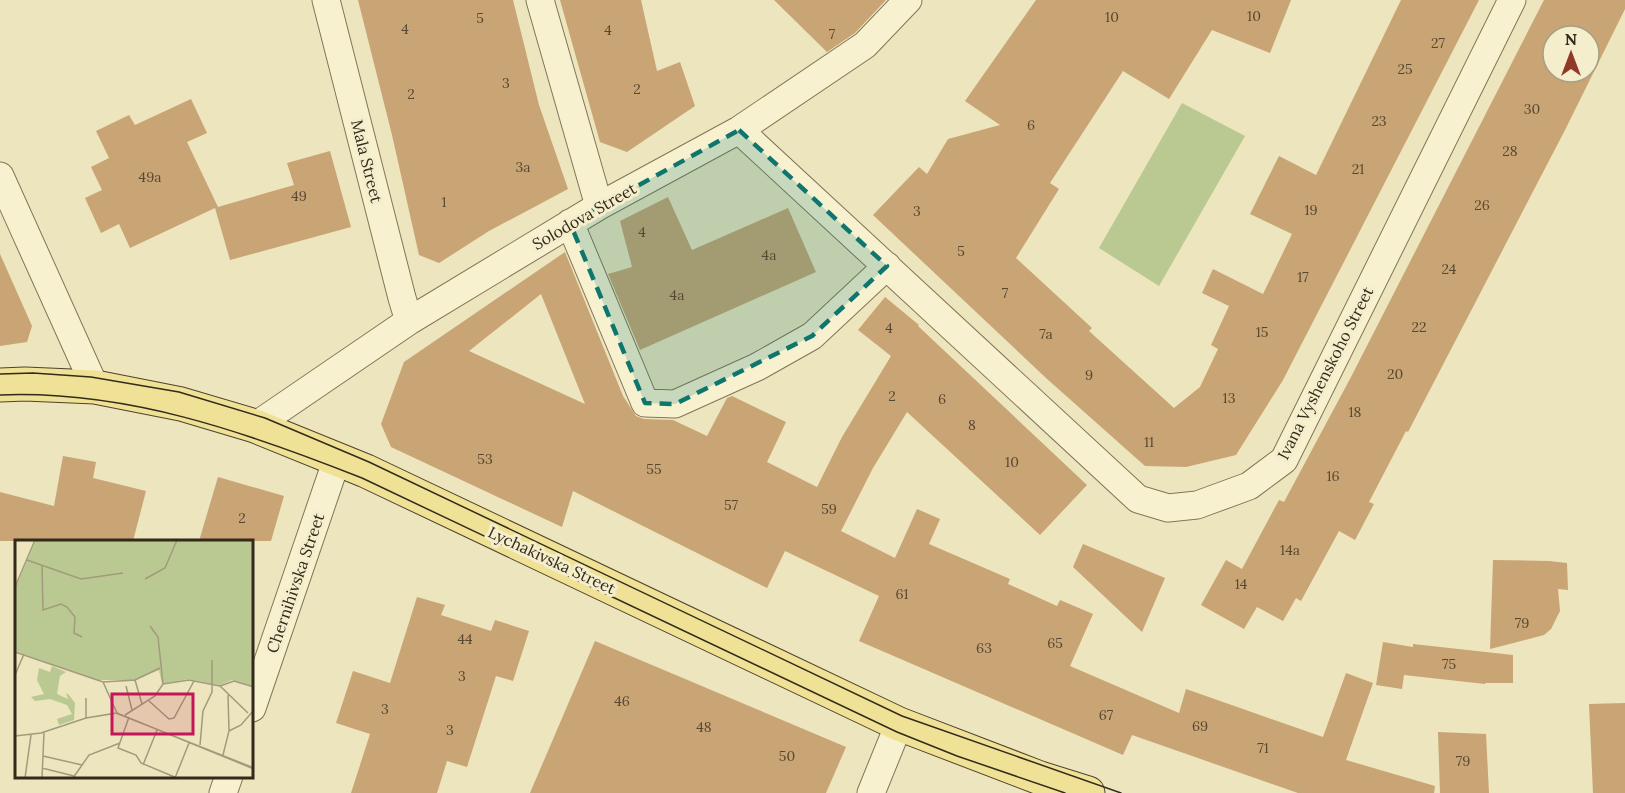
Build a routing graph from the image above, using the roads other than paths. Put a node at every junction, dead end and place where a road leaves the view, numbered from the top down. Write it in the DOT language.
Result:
graph roads {
  1 [pos="326,0"];
  2 [pos="540,0"];
  3 [pos="908,0"];
  4 [pos="1512,0"];
  5 [pos="739,130"];
  6 [pos="0,176"];
  7 [pos="598,206"];
  8 [pos="570,223"];
  9 [pos="887,266"];
  10 [pos="409,321"];
  11 [pos="0,386"];
  12 [pos="95,387"];
  13 [pos="255,426"];
  14 [pos="337,459"];
  15 [pos="254,702"];
  16 [pos="899,724"];
  17 [pos="229,778"];
  18 [pos="223,793"];
  19 [pos="871,793"];
  20 [pos="1088,793"];
  1 -- 10 [label="street, Mala Street"];
  2 -- 7 [label="street"];
  3 -- 5 [label="street, Solodova Street"];
  4 -- 9 [label="street, Ivana Vyshenskoho Street"];
  5 -- 7 [label="street, Solodova Street"];
  5 -- 9 [label="street, Ivana Vyshenskoho Street"];
  6 -- 12 [label="street"];
  7 -- 8 [label="street, Solodova Street"];
  8 -- 9 [label="street"];
  8 -- 10 [label="street, Solodova Street"];
  10 -- 13 [label="street, Solodova Street"];
  11 -- 12 [label="main road, Lychakivska Street"];
  12 -- 13 [label="main road, Lychakivska Street"];
  13 -- 14 [label="main road, Lychakivska Street"];
  14 -- 15 [label="street, Chernihivska Street"];
  14 -- 16 [label="main road, Lychakivska Street"];
  16 -- 19 [label="street"];
  16 -- 20 [label="main road, Lychakivska Street"];
  17 -- 18 [label="street"];
}
